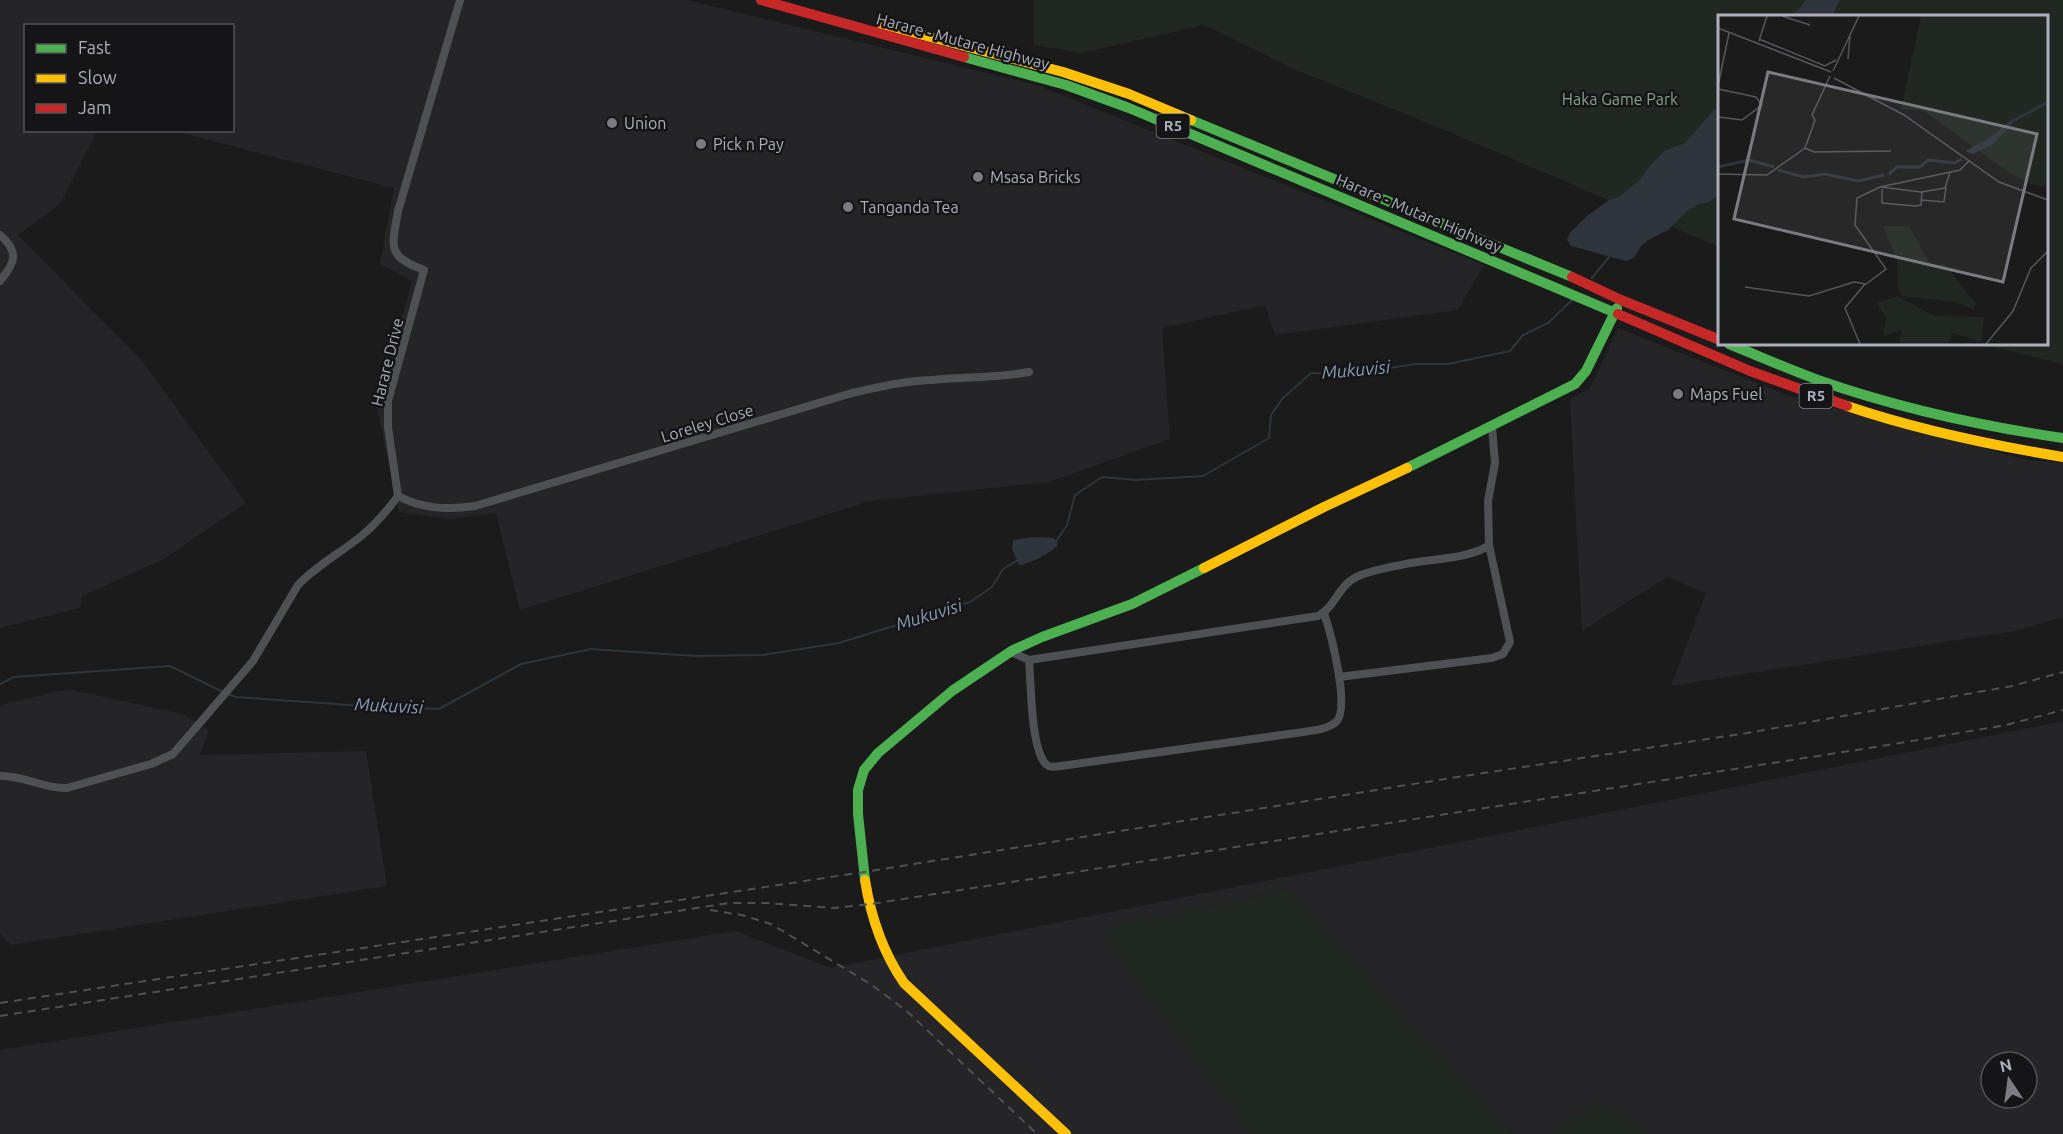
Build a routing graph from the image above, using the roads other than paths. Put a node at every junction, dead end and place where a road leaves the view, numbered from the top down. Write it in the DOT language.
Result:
graph roads {
  1 [pos="460,0"];
  2 [pos="761,0"];
  3 [pos="794,0"];
  4 [pos="0,235"];
  5 [pos="0,281"];
  6 [pos="1621,300"];
  7 [pos="1615,314"];
  8 [pos="1718,340"];
  9 [pos="1732,345"];
  10 [pos="1029,372"];
  11 [pos="1492,427"];
  12 [pos="2063,438"];
  13 [pos="2063,457"];
  14 [pos="398,496"];
  15 [pos="1489,545"];
  16 [pos="1324,613"];
  17 [pos="1011,652"];
  18 [pos="1029,660"];
  19 [pos="1339,677"];
  20 [pos="0,776"];
  21 [pos="1066,1134"];
  1 -- 14 [label="street, Harare Drive"];
  2 -- 7 [label="main road, Harare - Mutare Highway / R5"];
  3 -- 6 [label="main road, Harare - Mutare Highway / R5"];
  4 -- 5 [label="street"];
  6 -- 7 [label="main road"];
  6 -- 8 [label="main road, Harare - Mutare Highway / R5"];
  7 -- 11 [label="main road"];
  7 -- 13 [label="main road, Harare - Mutare Highway / R5"];
  9 -- 12 [label="main road, R5"];
  10 -- 14 [label="street, Loreley Close"];
  11 -- 15 [label="street"];
  11 -- 17 [label="main road"];
  14 -- 20 [label="street"];
  15 -- 16 [label="street"];
  15 -- 19 [label="street"];
  16 -- 18 [label="street"];
  16 -- 19 [label="street"];
  17 -- 18 [label="street"];
  17 -- 21 [label="main road"];
  18 -- 19 [label="street"];
}
